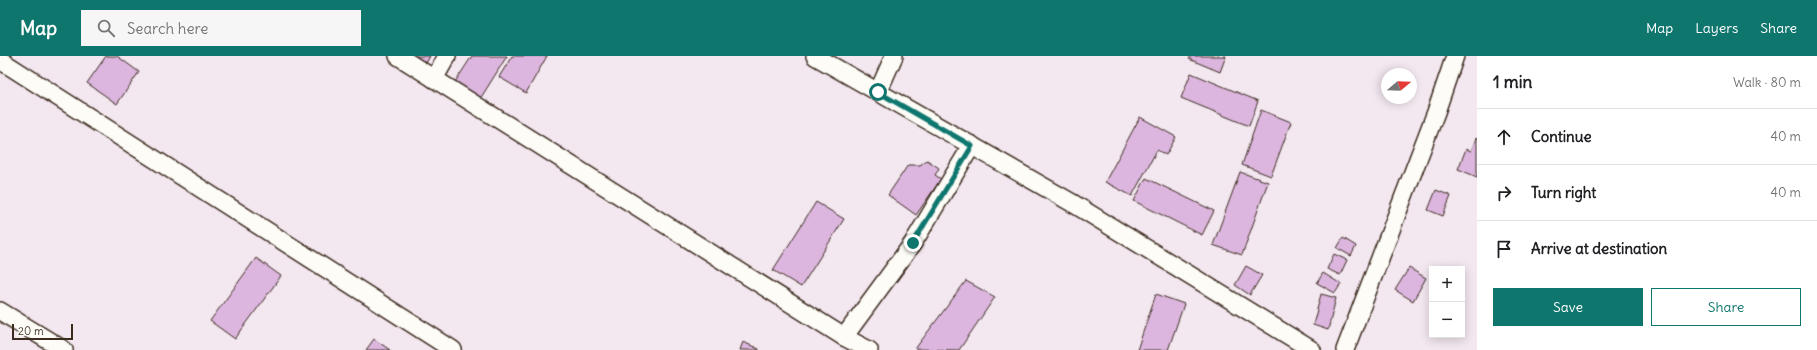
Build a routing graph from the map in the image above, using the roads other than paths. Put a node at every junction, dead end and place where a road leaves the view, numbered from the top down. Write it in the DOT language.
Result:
graph roads {
  1 [pos="398,56"];
  2 [pos="447,56"];
  3 [pos="815,56"];
  4 [pos="894,56"];
  5 [pos="1455,56"];
  6 [pos="0,60"];
  7 [pos="434,79"];
  8 [pos="878,92"];
  9 [pos="972,146"];
  10 [pos="0,311"];
  11 [pos="844,337"];
  12 [pos="64,350"];
  13 [pos="453,350"];
  14 [pos="869,350"];
  15 [pos="1312,350"];
  16 [pos="1345,350"];
  1 -- 7 [label="street"];
  2 -- 7 [label="street"];
  3 -- 8 [label="street"];
  4 -- 8 [label="street"];
  5 -- 16 [label="street"];
  6 -- 13 [label="street"];
  7 -- 11 [label="street"];
  8 -- 9 [label="street"];
  9 -- 11 [label="street"];
  9 -- 15 [label="street"];
  10 -- 12 [label="street"];
  11 -- 14 [label="street"];
}
